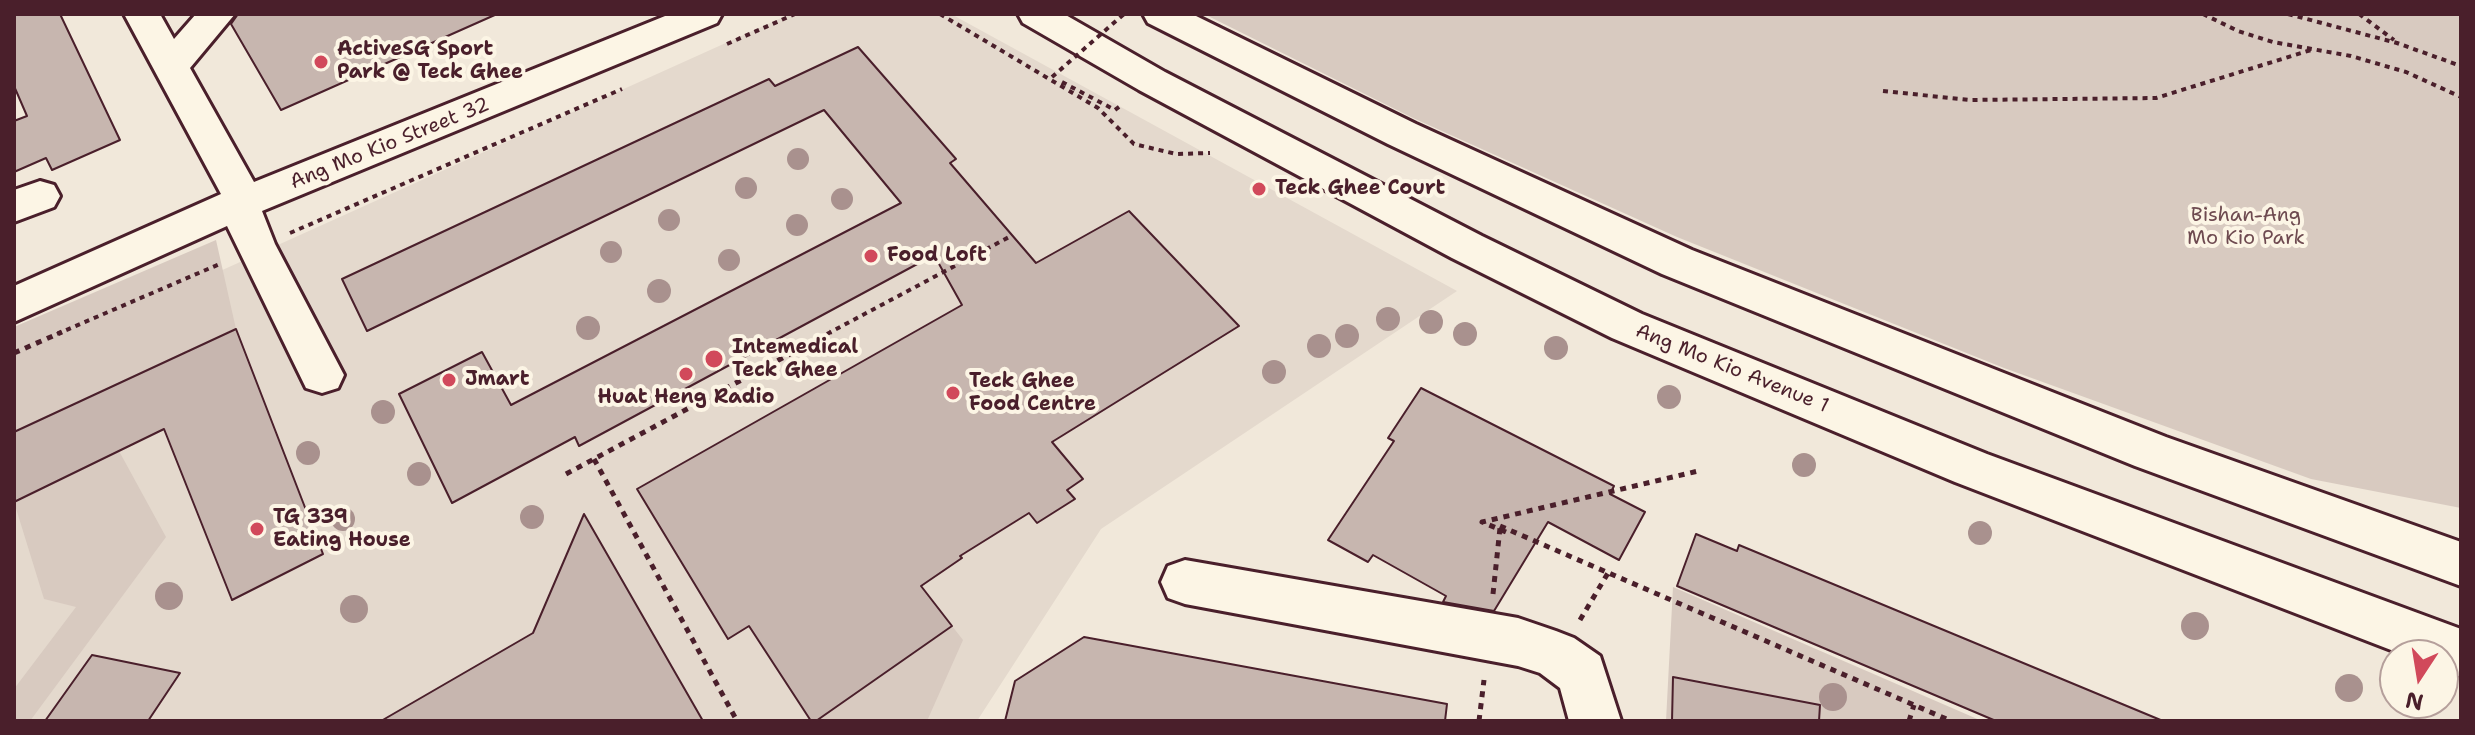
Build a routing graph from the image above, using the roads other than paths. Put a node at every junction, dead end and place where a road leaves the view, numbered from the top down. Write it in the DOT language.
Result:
graph roads {
  1 [pos="142,14"];
  2 [pos="217,14"];
  3 [pos="648,14"];
  4 [pos="704,14"];
  5 [pos="1036,14"];
  6 [pos="1161,14"];
  7 [pos="171,66"];
  8 [pos="240,194"];
  9 [pos="14,285"];
  10 [pos="14,305"];
  11 [pos="322,375"];
  12 [pos="2461,564"];
  13 [pos="1185,582"];
  14 [pos="2461,653"];
  15 [pos="1595,721"];
  1 -- 7 [label="main road"];
  2 -- 7 [label="main road"];
  3 -- 8 [label="main road, Ang Mo Kio Street 32"];
  4 -- 8 [label="main road, Ang Mo Kio Street 32"];
  5 -- 14 [label="main road, Ang Mo Kio Avenue 1"];
  6 -- 12 [label="main road"];
  7 -- 8 [label="main road"];
  8 -- 9 [label="main road, Ang Mo Kio Street 32"];
  8 -- 10 [label="main road, Ang Mo Kio Street 32"];
  8 -- 11 [label="main road"];
  13 -- 15 [label="main road"];
}
